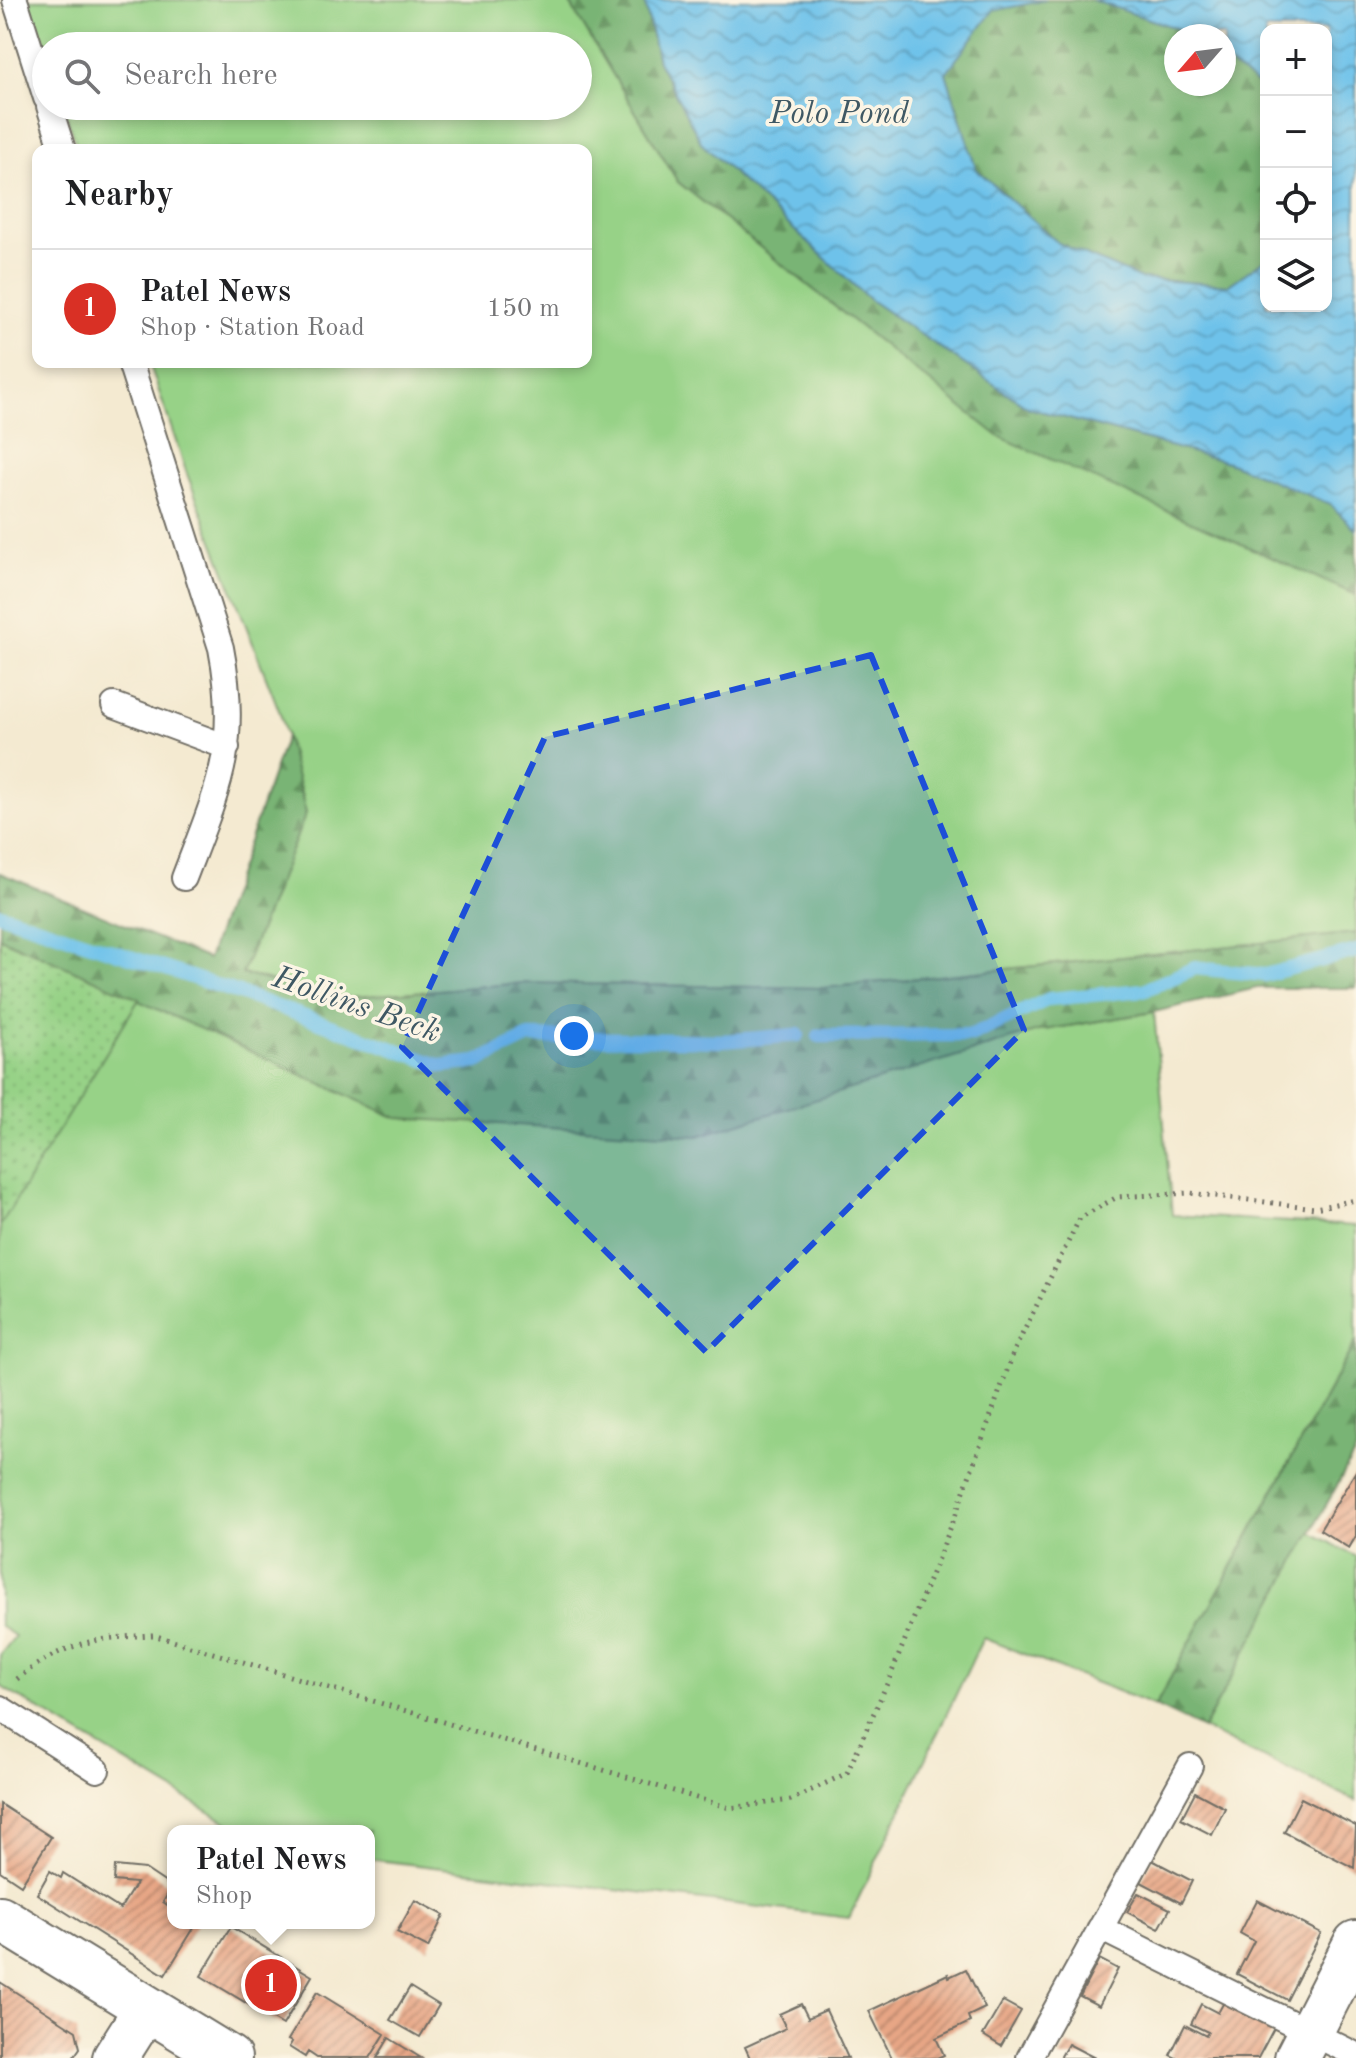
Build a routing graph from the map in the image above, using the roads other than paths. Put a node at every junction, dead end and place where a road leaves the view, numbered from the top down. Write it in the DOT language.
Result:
graph roads {
  1 [pos="15,0"];
  2 [pos="32,54"];
  3 [pos="53,120"];
  4 [pos="61,144"];
  5 [pos="132,368"];
  6 [pos="114,705"];
  7 [pos="227,747"];
  8 [pos="184,878"];
  9 [pos="0,1708"];
  10 [pos="1190,1766"];
  11 [pos="97,1770"];
  12 [pos="0,1918"];
  13 [pos="1100,1928"];
  14 [pos="1356,1943"];
  15 [pos="146,2009"];
  16 [pos="1304,2045"];
  17 [pos="1356,2055"];
  18 [pos="115,2058"];
  19 [pos="229,2058"];
  20 [pos="1029,2058"];
  1 -- 2 [label="lane"];
  3 -- 4 [label="lane"];
  5 -- 7 [label="lane"];
  6 -- 7 [label="lane"];
  7 -- 8 [label="lane"];
  9 -- 11 [label="lane"];
  10 -- 13 [label="lane"];
  12 -- 15 [label="street"];
  13 -- 16 [label="lane"];
  13 -- 20 [label="lane"];
  14 -- 16 [label="street"];
  15 -- 18 [label="street"];
  15 -- 19 [label="street"];
  16 -- 17 [label="lane"];
}
